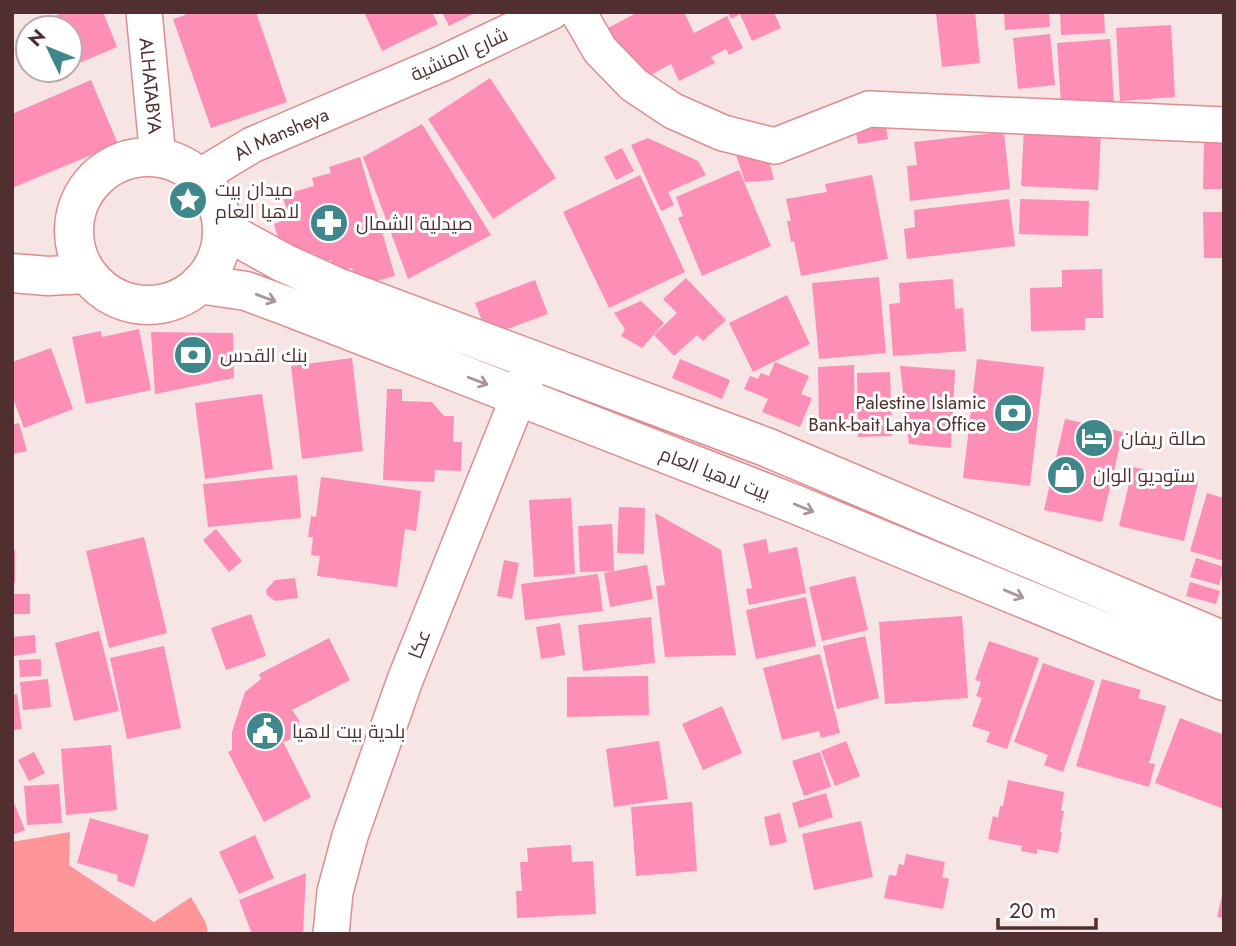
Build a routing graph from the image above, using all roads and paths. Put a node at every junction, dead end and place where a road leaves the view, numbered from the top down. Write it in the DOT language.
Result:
graph roads {
  1 [pos="144,12"];
  2 [pos="551,12"];
  3 [pos="578,12"];
  4 [pos="366,95"];
  5 [pos="1224,125"];
  6 [pos="158,158"];
  7 [pos="199,177"];
  8 [pos="222,229"];
  9 [pos="12,273"];
  10 [pos="87,274"];
  11 [pos="199,284"];
  12 [pos="532,361"];
  13 [pos="519,397"];
  14 [pos="1224,641"];
  15 [pos="1224,681"];
  16 [pos="331,934"];
  1 -- 6 [label="street, ALHATABYA"];
  2 -- 4 [label="street, شارع المنشية"];
  3 -- 5 [label="street"];
  4 -- 7 [label="street, Al Mansheya"];
  6 -- 7 [label="main road"];
  6 -- 10 [label="main road"];
  7 -- 8 [label="main road"];
  8 -- 11 [label="main road"];
  8 -- 12 [label="main road"];
  9 -- 10 [label="main road"];
  10 -- 11 [label="main road"];
  11 -- 13 [label="main road, بيت لاهيا العام, one-way"];
  12 -- 13 [label="street, عكا"];
  12 -- 14 [label="main road"];
  13 -- 15 [label="main road, بيت لاهيا العام, one-way"];
  13 -- 16 [label="street, عكا"];
}
